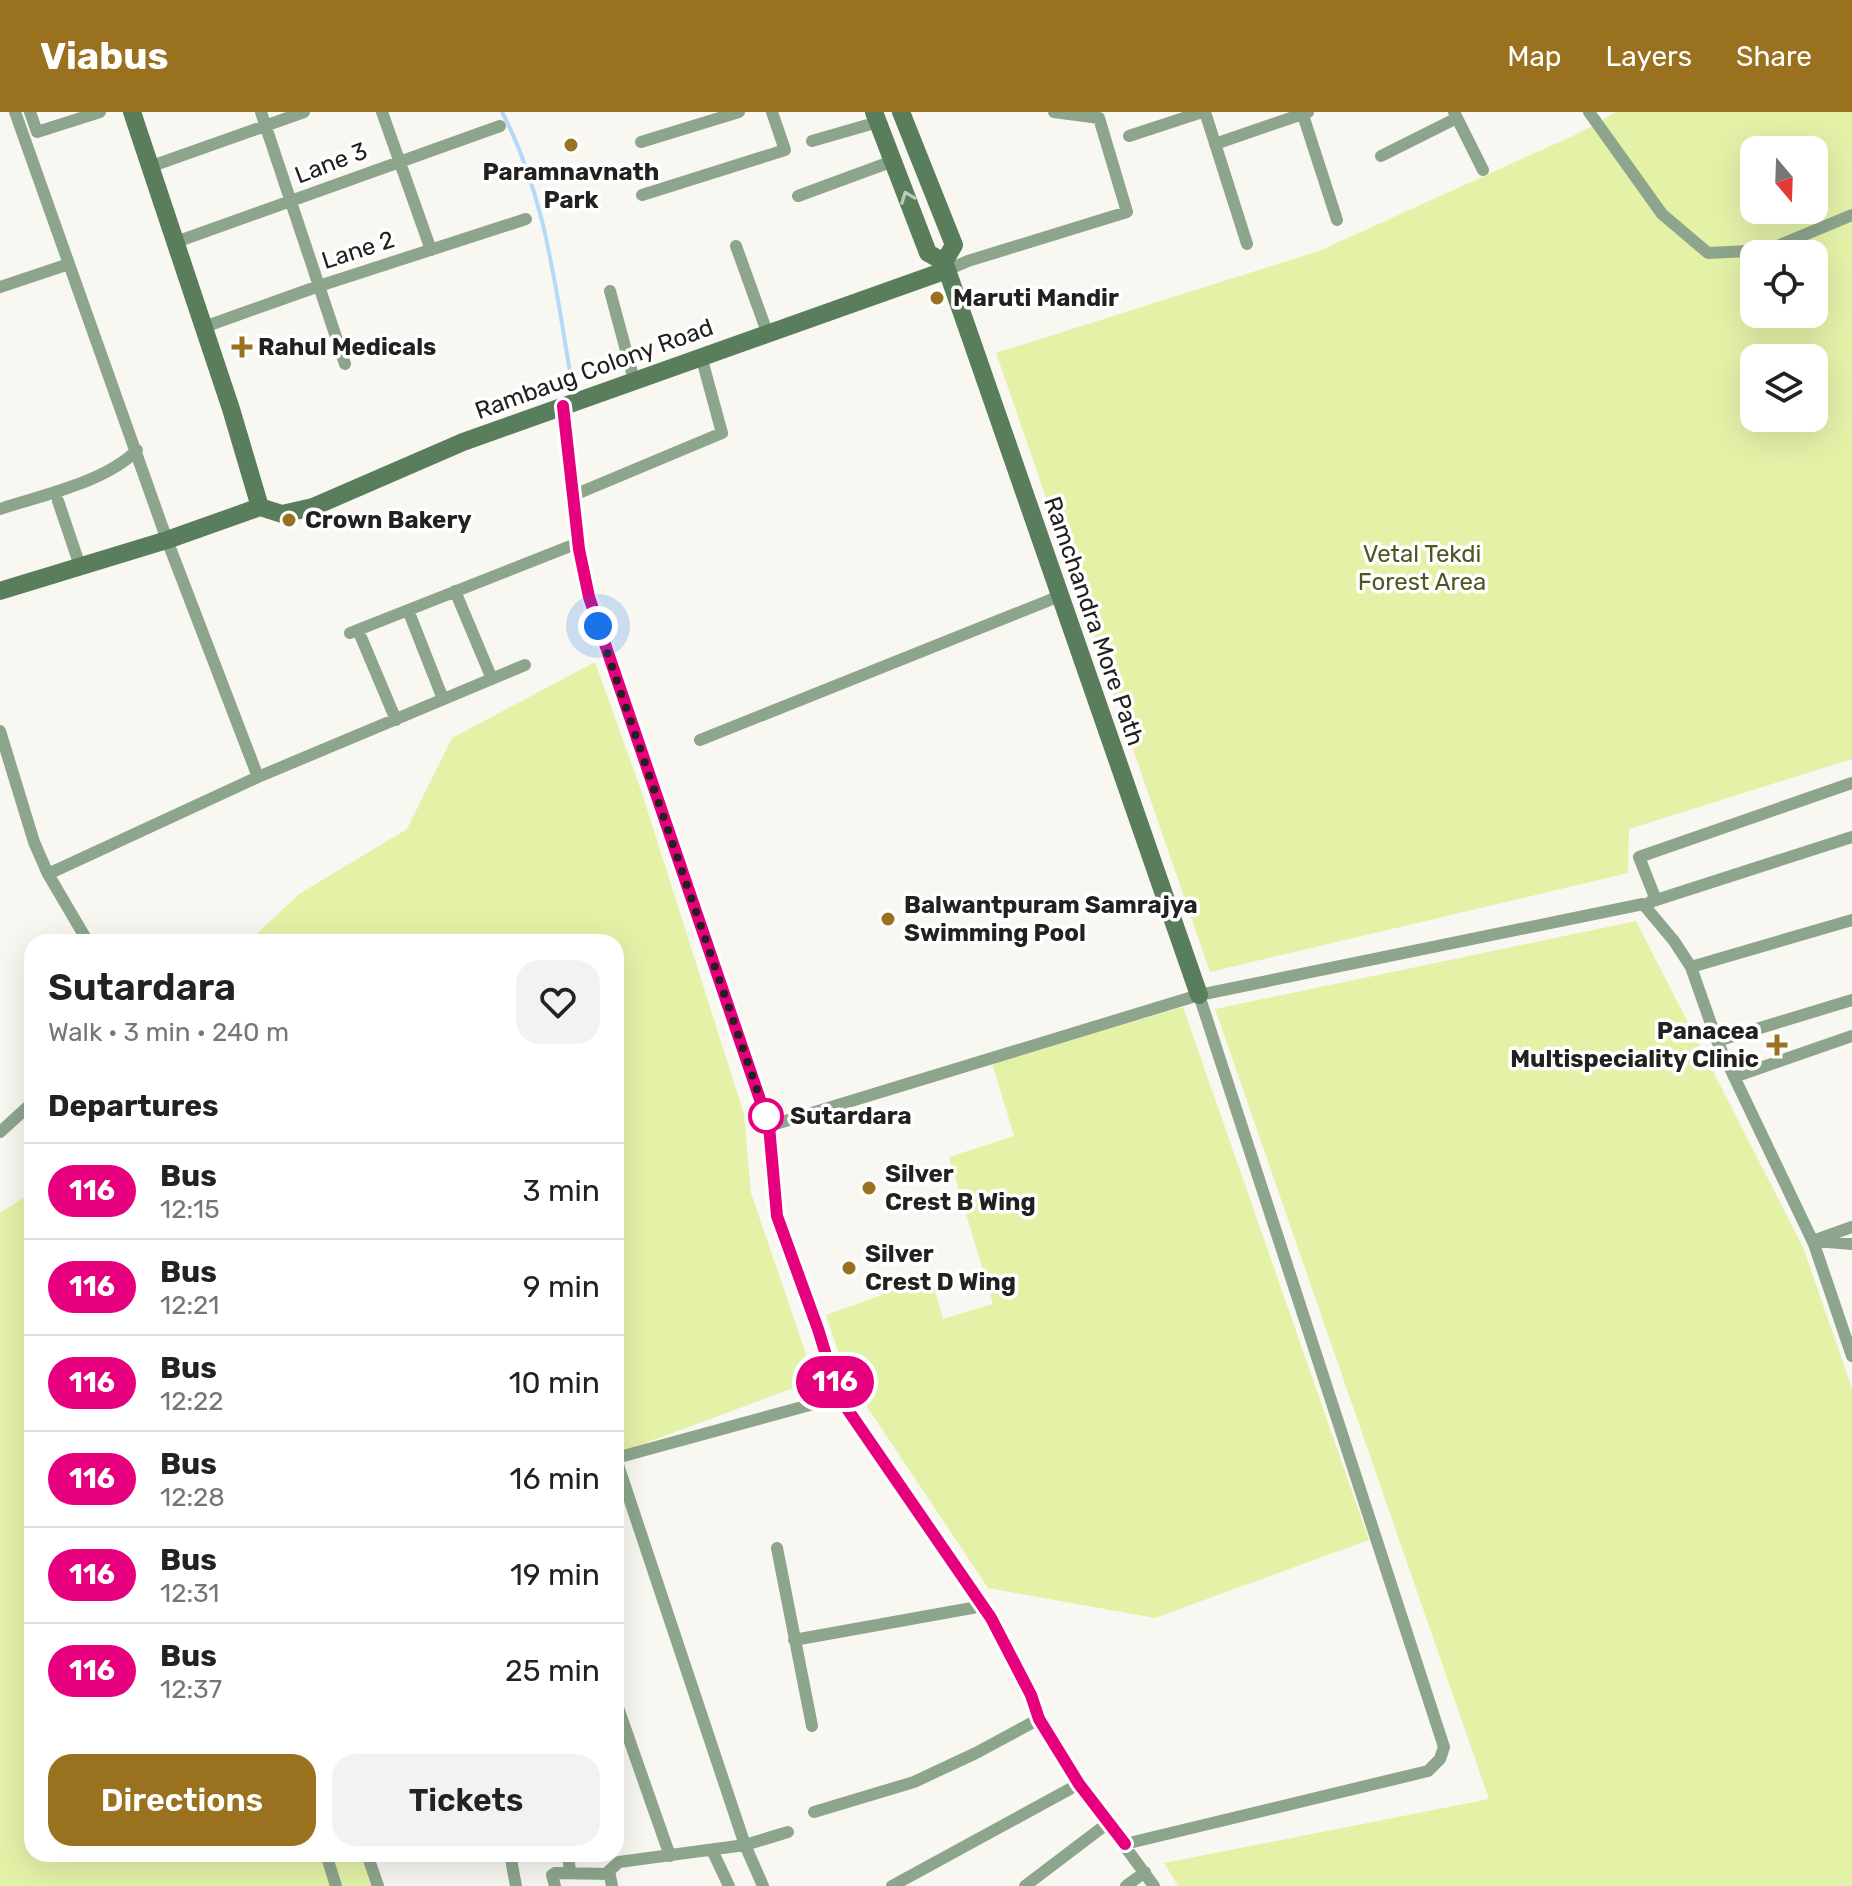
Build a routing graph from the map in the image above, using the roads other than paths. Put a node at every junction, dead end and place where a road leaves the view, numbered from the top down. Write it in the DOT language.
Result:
graph roads {
  1 [pos="15,112"];
  2 [pos="30,112"];
  3 [pos="100,112"];
  4 [pos="132,112"];
  5 [pos="261,112"];
  6 [pos="304,112"];
  7 [pos="382,112"];
  8 [pos="739,112"];
  9 [pos="772,112"];
  10 [pos="901,112"];
  11 [pos="1054,112"];
  12 [pos="1204,112"];
  13 [pos="1589,112"];
  14 [pos="1304,113"];
  15 [pos="717,115"];
  16 [pos="1455,115"];
  17 [pos="876,117"];
  18 [pos="266,126"];
  19 [pos="500,126"];
  20 [pos="1129,136"];
  21 [pos="812,141"];
  22 [pos="641,142"];
  23 [pos="1215,144"];
  24 [pos="1381,156"];
  25 [pos="398,161"];
  26 [pos="893,161"];
  27 [pos="152,166"];
  28 [pos="1483,170"];
  29 [pos="642,195"];
  30 [pos="798,196"];
  31 [pos="290,202"];
  32 [pos="1852,215"];
  33 [pos="526,219"];
  34 [pos="1337,220"];
  35 [pos="176,242"];
  36 [pos="1247,244"];
  37 [pos="736,246"];
  38 [pos="431,250"];
  39 [pos="69,264"];
  40 [pos="945,266"];
  41 [pos="319,286"];
  42 [pos="0,287"];
  43 [pos="610,291"];
  44 [pos="204,327"];
  45 [pos="767,332"];
  46 [pos="701,356"];
  47 [pos="345,364"];
  48 [pos="634,380"];
  49 [pos="563,406"];
  50 [pos="137,450"];
  51 [pos="574,495"];
  52 [pos="58,501"];
  53 [pos="260,507"];
  54 [pos="0,509"];
  55 [pos="167,540"];
  56 [pos="578,543"];
  57 [pos="80,566"];
  58 [pos="0,591"];
  59 [pos="455,591"];
  60 [pos="1060,596"];
  61 [pos="408,610"];
  62 [pos="525,665"];
  63 [pos="492,679"];
  64 [pos="443,699"];
  65 [pos="396,720"];
  66 [pos="0,731"];
  67 [pos="700,740"];
  68 [pos="4,752"];
  69 [pos="258,777"];
  70 [pos="1852,783"];
  71 [pos="1852,837"];
  72 [pos="48,874"];
  73 [pos="1650,902"];
  74 [pos="1852,920"];
  75 [pos="83,934"];
  76 [pos="1691,967"];
  77 [pos="1199,995"];
  78 [pos="1852,1000"];
  79 [pos="1852,1036"];
  80 [pos="1717,1041"];
  81 [pos="1734,1077"];
  82 [pos="24,1110"];
  83 [pos="769,1126"];
  84 [pos="0,1132"];
  85 [pos="1852,1227"];
  86 [pos="1813,1241"];
  87 [pos="1852,1244"];
  88 [pos="1852,1356"];
  89 [pos="839,1397"];
  90 [pos="624,1456"];
  91 [pos="624,1482"];
  92 [pos="777,1548"];
  93 [pos="983,1606"];
  94 [pos="794,1640"];
  95 [pos="1039,1719"];
  96 [pos="624,1725"];
  97 [pos="812,1726"];
  98 [pos="1079,1784"];
  99 [pos="814,1812"];
  100 [pos="1108,1823"];
  101 [pos="788,1832"];
  102 [pos="1125,1844"];
  103 [pos="745,1845"];
  104 [pos="712,1850"];
  105 [pos="670,1856"];
  106 [pos="624,1861"];
  107 [pos="328,1862"];
  108 [pos="370,1862"];
  109 [pos="512,1862"];
  110 [pos="569,1862"];
  111 [pos="619,1862"];
  112 [pos="570,1872"];
  113 [pos="1145,1872"];
  114 [pos="611,1880"];
  115 [pos="336,1886"];
  116 [pos="378,1886"];
  117 [pos="516,1886"];
  118 [pos="555,1886"];
  119 [pos="729,1886"];
  120 [pos="763,1886"];
  121 [pos="892,1886"];
  122 [pos="1025,1886"];
  123 [pos="1126,1886"];
  124 [pos="1154,1886"];
  1 -- 39 [label="street"];
  2 -- 3 [label="street"];
  4 -- 27 [label="street"];
  5 -- 18 [label="street"];
  6 -- 18 [label="street"];
  7 -- 25 [label="street"];
  8 -- 15 [label="street"];
  9 -- 29 [label="street"];
  10 -- 40 [label="street, Ramchandra More Path"];
  11 -- 40 [label="street"];
  12 -- 20 [label="street"];
  12 -- 23 [label="street"];
  13 -- 32 [label="street"];
  14 -- 23 [label="street"];
  14 -- 34 [label="street"];
  15 -- 22 [label="street"];
  16 -- 24 [label="street"];
  16 -- 28 [label="street"];
  17 -- 21 [label="street"];
  17 -- 26 [label="street, Ramchandra More Path"];
  18 -- 27 [label="street"];
  18 -- 31 [label="street"];
  19 -- 25 [label="street, Lane 3"];
  23 -- 36 [label="street"];
  25 -- 31 [label="street, Lane 3"];
  25 -- 38 [label="street"];
  26 -- 30 [label="street"];
  40 -- 26 [label="street, Ramchandra More Path, one-way"];
  27 -- 35 [label="street"];
  31 -- 35 [label="street, Lane 3"];
  31 -- 41 [label="street"];
  33 -- 38 [label="street, Lane 2"];
  35 -- 44 [label="street"];
  37 -- 45 [label="street"];
  38 -- 41 [label="street, Lane 2"];
  39 -- 42 [label="street"];
  39 -- 50 [label="street"];
  40 -- 45 [label="street, Rambaug Colony Road"];
  40 -- 60 [label="street, Ramchandra More Path"];
  41 -- 44 [label="street, Lane 2"];
  41 -- 47 [label="street"];
  43 -- 48 [label="street"];
  44 -- 53 [label="street"];
  45 -- 46 [label="street, Rambaug Colony Road"];
  46 -- 48 [label="street, Rambaug Colony Road"];
  46 -- 51 [label="street"];
  48 -- 49 [label="street, Rambaug Colony Road"];
  49 -- 51 [label="street"];
  49 -- 53 [label="street, Rambaug Colony Road"];
  50 -- 54 [label="street"];
  50 -- 55 [label="street"];
  51 -- 56 [label="street"];
  52 -- 57 [label="street"];
  53 -- 55 [label="street, Rambaug Colony Road"];
  55 -- 57 [label="street, Rambaug Colony Road"];
  55 -- 69 [label="street"];
  56 -- 59 [label="street"];
  56 -- 83 [label="street"];
  57 -- 58 [label="street, Rambaug Colony Road"];
  59 -- 61 [label="street"];
  59 -- 63 [label="street"];
  60 -- 67 [label="street"];
  60 -- 77 [label="street, Ramchandra More Path"];
  61 -- 64 [label="street"];
  61 -- 65 [label="street"];
  62 -- 63 [label="street"];
  63 -- 64 [label="street"];
  64 -- 65 [label="street"];
  65 -- 69 [label="street"];
  66 -- 68 [label="street"];
  68 -- 72 [label="street"];
  69 -- 72 [label="street"];
  70 -- 73 [label="street"];
  71 -- 73 [label="street"];
  72 -- 75 [label="street"];
  73 -- 76 [label="street"];
  73 -- 77 [label="street"];
  74 -- 76 [label="street"];
  76 -- 80 [label="street"];
  77 -- 83 [label="street"];
  77 -- 102 [label="street"];
  78 -- 80 [label="street"];
  79 -- 81 [label="street"];
  80 -- 81 [label="street"];
  81 -- 86 [label="street"];
  82 -- 84 [label="street"];
  83 -- 89 [label="street"];
  85 -- 86 [label="street"];
  86 -- 87 [label="street"];
  86 -- 88 [label="street"];
  89 -- 90 [label="street"];
  89 -- 93 [label="street"];
  91 -- 103 [label="street"];
  92 -- 94 [label="street"];
  93 -- 94 [label="street"];
  93 -- 95 [label="street"];
  94 -- 97 [label="street"];
  95 -- 98 [label="street"];
  95 -- 99 [label="street"];
  96 -- 105 [label="street"];
  98 -- 100 [label="street"];
  98 -- 121 [label="street"];
  100 -- 102 [label="street"];
  100 -- 122 [label="street"];
  101 -- 103 [label="street"];
  102 -- 113 [label="street"];
  103 -- 104 [label="street"];
  103 -- 120 [label="street"];
  104 -- 105 [label="street"];
  104 -- 119 [label="street"];
  105 -- 106 [label="street"];
  107 -- 115 [label="street"];
  108 -- 116 [label="street"];
  109 -- 117 [label="street"];
  110 -- 112 [label="street"];
  111 -- 114 [label="street"];
  112 -- 114 [label="street"];
  112 -- 118 [label="street"];
  113 -- 123 [label="street"];
  113 -- 124 [label="street"];
}
